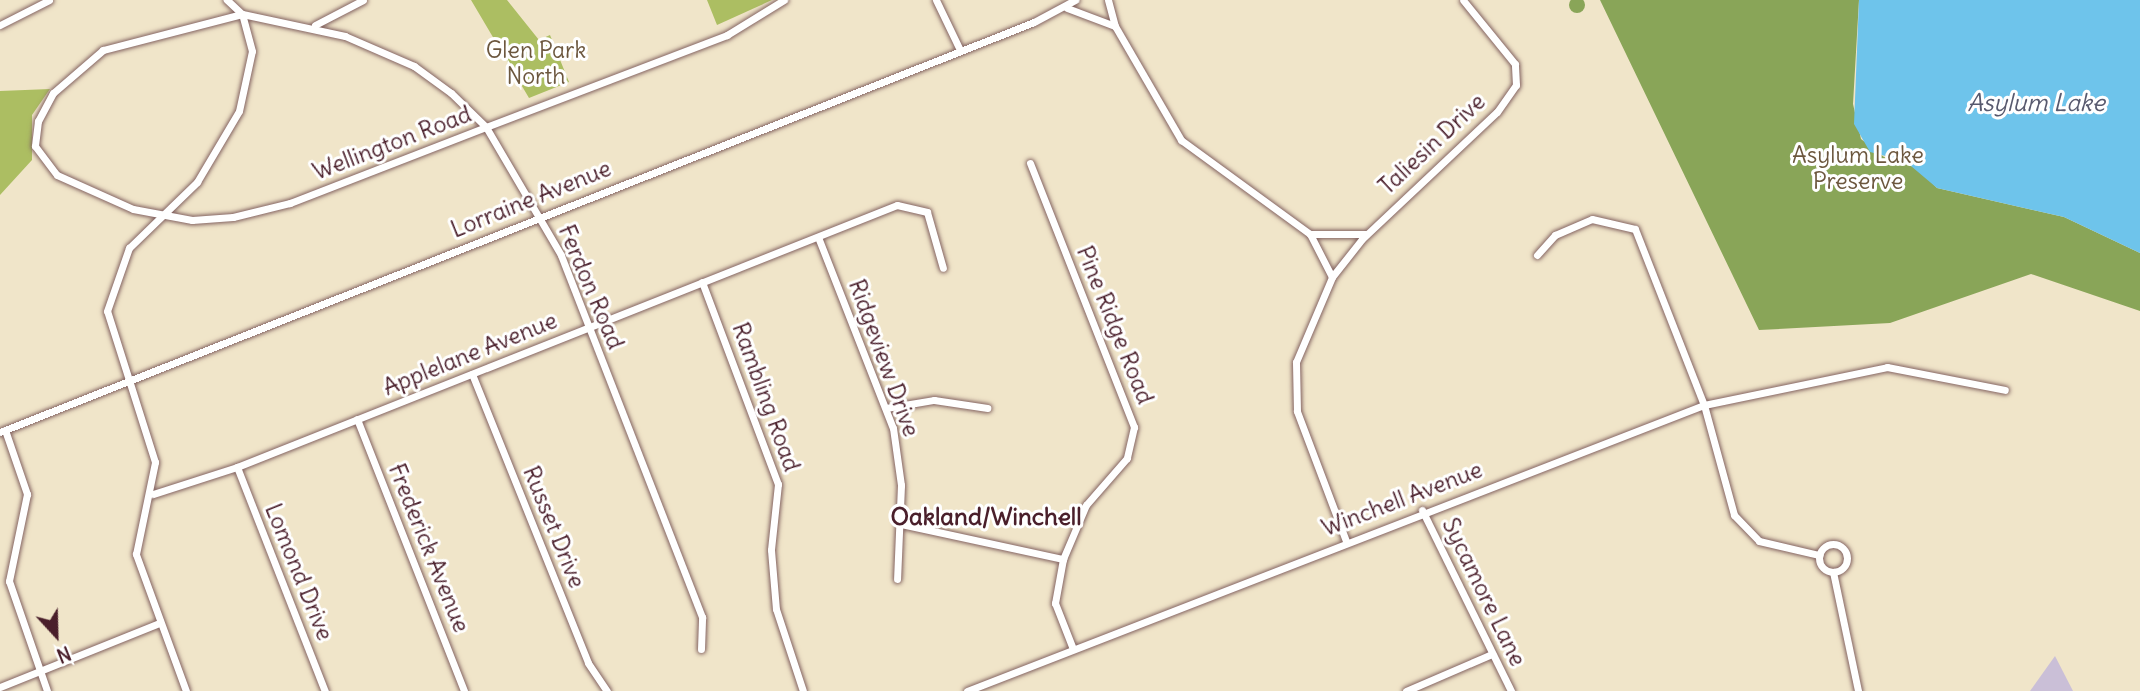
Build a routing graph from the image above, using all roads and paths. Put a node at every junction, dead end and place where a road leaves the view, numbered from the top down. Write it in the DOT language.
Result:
graph roads {
  1 [pos="49,0"];
  2 [pos="227,0"];
  3 [pos="363,0"];
  4 [pos="784,0"];
  5 [pos="936,0"];
  6 [pos="1075,0"];
  7 [pos="1108,0"];
  8 [pos="1463,0"];
  9 [pos="1067,8"];
  10 [pos="242,13"];
  11 [pos="0,25"];
  12 [pos="314,25"];
  13 [pos="1115,26"];
  14 [pos="960,50"];
  15 [pos="486,127"];
  16 [pos="1030,163"];
  17 [pos="159,216"];
  18 [pos="541,216"];
  19 [pos="1310,234"];
  20 [pos="1367,234"];
  21 [pos="818,237"];
  22 [pos="1537,256"];
  23 [pos="943,268"];
  24 [pos="1332,277"];
  25 [pos="702,282"];
  26 [pos="589,327"];
  27 [pos="472,374"];
  28 [pos="127,382"];
  29 [pos="2005,390"];
  30 [pos="1704,405"];
  31 [pos="886,408"];
  32 [pos="987,408"];
  33 [pos="357,419"];
  34 [pos="2,431"];
  35 [pos="237,467"];
  36 [pos="153,494"];
  37 [pos="1422,510"];
  38 [pos="901,524"];
  39 [pos="1346,541"];
  40 [pos="1819,555"];
  41 [pos="1063,559"];
  42 [pos="1833,572"];
  43 [pos="897,579"];
  44 [pos="159,623"];
  45 [pos="701,649"];
  46 [pos="1073,649"];
  47 [pos="1492,654"];
  48 [pos="39,671"];
  49 [pos="0,687"];
  50 [pos="47,691"];
  51 [pos="186,691"];
  52 [pos="325,691"];
  53 [pos="464,691"];
  54 [pos="607,691"];
  55 [pos="803,691"];
  56 [pos="967,691"];
  57 [pos="1406,691"];
  58 [pos="1511,691"];
  59 [pos="1858,691"];
  1 -- 11 [label="street"];
  2 -- 10 [label="street"];
  3 -- 12 [label="street"];
  4 -- 15 [label="street, Wellington Road"];
  5 -- 14 [label="street"];
  6 -- 9 [label="street, Lorraine Avenue"];
  7 -- 13 [label="street"];
  8 -- 20 [label="street, Taliesin Drive"];
  9 -- 13 [label="street"];
  9 -- 14 [label="street, Lorraine Avenue"];
  10 -- 12 [label="street, Ferdon Road"];
  10 -- 17 [label="street"];
  10 -- 17 [label="street, Wellington Road"];
  12 -- 15 [label="street, Ferdon Road"];
  13 -- 19 [label="street"];
  14 -- 18 [label="street, Lorraine Avenue"];
  15 -- 17 [label="street, Wellington Road"];
  15 -- 18 [label="street, Ferdon Road"];
  16 -- 41 [label="street, Pine Ridge Road"];
  17 -- 28 [label="street"];
  18 -- 26 [label="street, Ferdon Road"];
  18 -- 28 [label="street, Lorraine Avenue"];
  19 -- 20 [label="street"];
  19 -- 24 [label="street"];
  20 -- 24 [label="street, Taliesin Drive"];
  21 -- 23 [label="street, Applelane Avenue"];
  21 -- 25 [label="street, Applelane Avenue"];
  21 -- 31 [label="street, Ridgeview Drive"];
  22 -- 30 [label="street"];
  24 -- 39 [label="street, Taliesin Drive"];
  25 -- 26 [label="street, Applelane Avenue"];
  25 -- 55 [label="street, Rambling Road"];
  26 -- 27 [label="street, Applelane Avenue"];
  26 -- 45 [label="street, Ferdon Road"];
  27 -- 33 [label="street, Applelane Avenue"];
  27 -- 54 [label="street, Russet Drive"];
  28 -- 34 [label="street, Lorraine Avenue"];
  28 -- 36 [label="street"];
  29 -- 30 [label="street, Winchell Avenue"];
  30 -- 37 [label="street, Winchell Avenue"];
  30 -- 40 [label="street"];
  31 -- 32 [label="street"];
  31 -- 38 [label="street, Ridgeview Drive"];
  33 -- 35 [label="street, Applelane Avenue"];
  33 -- 53 [label="street, Frederick Avenue"];
  34 -- 48 [label="street"];
  35 -- 36 [label="street, Applelane Avenue"];
  35 -- 52 [label="street, Lomond Drive"];
  36 -- 44 [label="street"];
  37 -- 39 [label="street, Winchell Avenue"];
  37 -- 47 [label="street, Sycamore Lane"];
  38 -- 41 [label="street"];
  38 -- 43 [label="street, Ridgeview Drive"];
  39 -- 46 [label="street, Winchell Avenue"];
  40 -- 42 [label="street"];
  40 -- 42 [label="street"];
  41 -- 46 [label="street, Pine Ridge Road"];
  42 -- 59 [label="street"];
  44 -- 48 [label="street"];
  44 -- 51 [label="street"];
  46 -- 56 [label="street, Winchell Avenue"];
  47 -- 57 [label="street"];
  47 -- 58 [label="street, Sycamore Lane"];
  48 -- 49 [label="street"];
  48 -- 50 [label="street"];
}
